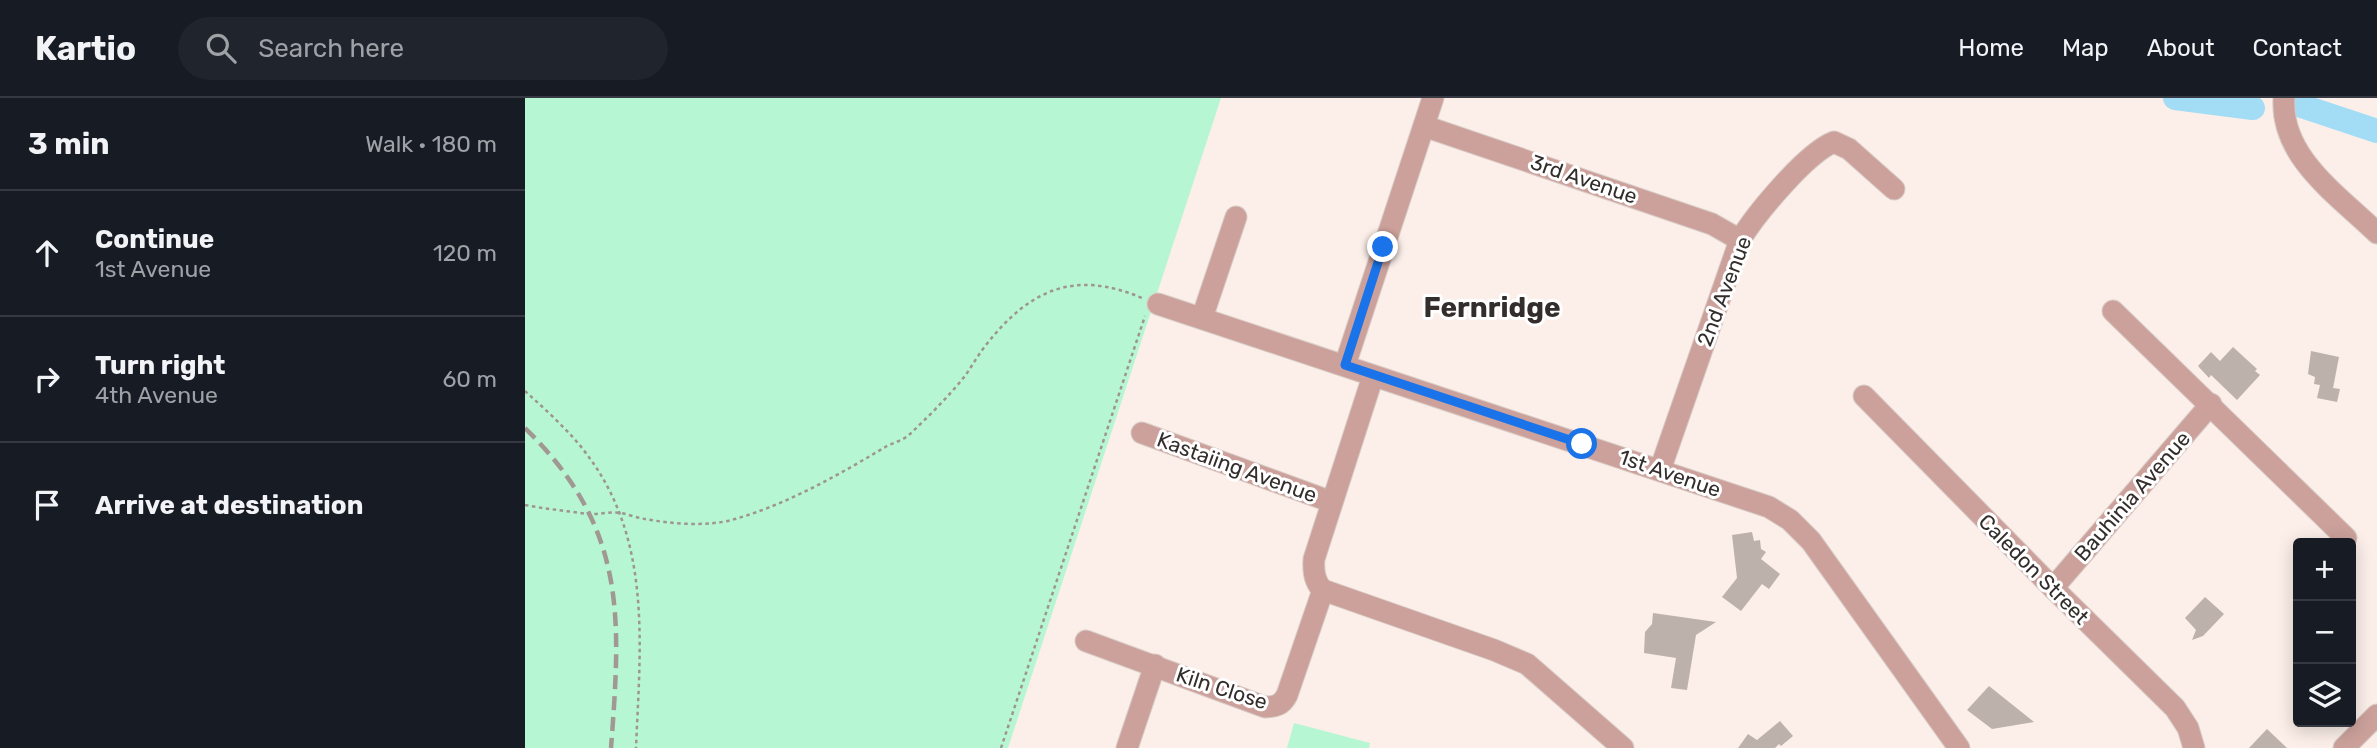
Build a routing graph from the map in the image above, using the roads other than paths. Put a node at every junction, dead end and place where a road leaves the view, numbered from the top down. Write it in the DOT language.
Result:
graph roads {
  1 [pos="1433,98"];
  2 [pos="2282,98"];
  3 [pos="1424,126"];
  4 [pos="1894,189"];
  5 [pos="1235,218"];
  6 [pos="2377,233"];
  7 [pos="1740,240"];
  8 [pos="1154,303"];
  9 [pos="2113,311"];
  10 [pos="1202,318"];
  11 [pos="1345,365"];
  12 [pos="1373,376"];
  13 [pos="1864,396"];
  14 [pos="2211,404"];
  15 [pos="1142,433"];
  16 [pos="1660,470"];
  17 [pos="1332,502"];
  18 [pos="2346,538"];
  19 [pos="2053,588"];
  20 [pos="1323,590"];
  21 [pos="1086,641"];
  22 [pos="1155,665"];
  23 [pos="2377,715"];
  24 [pos="1128,748"];
  25 [pos="1623,748"];
  26 [pos="1959,748"];
  27 [pos="2194,748"];
  28 [pos="2344,748"];
  1 -- 3 [label="street"];
  2 -- 6 [label="street"];
  3 -- 7 [label="street, 3rd Avenue"];
  3 -- 11 [label="street"];
  4 -- 7 [label="street, 2nd Avenue"];
  5 -- 10 [label="street"];
  7 -- 16 [label="street, 2nd Avenue"];
  8 -- 10 [label="street, 1st Avenue"];
  9 -- 14 [label="street"];
  10 -- 11 [label="street, 1st Avenue"];
  11 -- 12 [label="street, 1st Avenue"];
  12 -- 16 [label="street, 1st Avenue"];
  12 -- 17 [label="street"];
  13 -- 19 [label="street, Caledon Street"];
  14 -- 18 [label="street"];
  14 -- 19 [label="street, Bauhinia Avenue"];
  15 -- 17 [label="street, Kastaiing Avenue"];
  16 -- 26 [label="street, 1st Avenue"];
  17 -- 20 [label="street"];
  19 -- 27 [label="street, Caledon Street"];
  20 -- 22 [label="street, Kiln Close"];
  20 -- 25 [label="street"];
  21 -- 22 [label="street, Kiln Close"];
  22 -- 24 [label="street"];
  23 -- 28 [label="street"];
}
